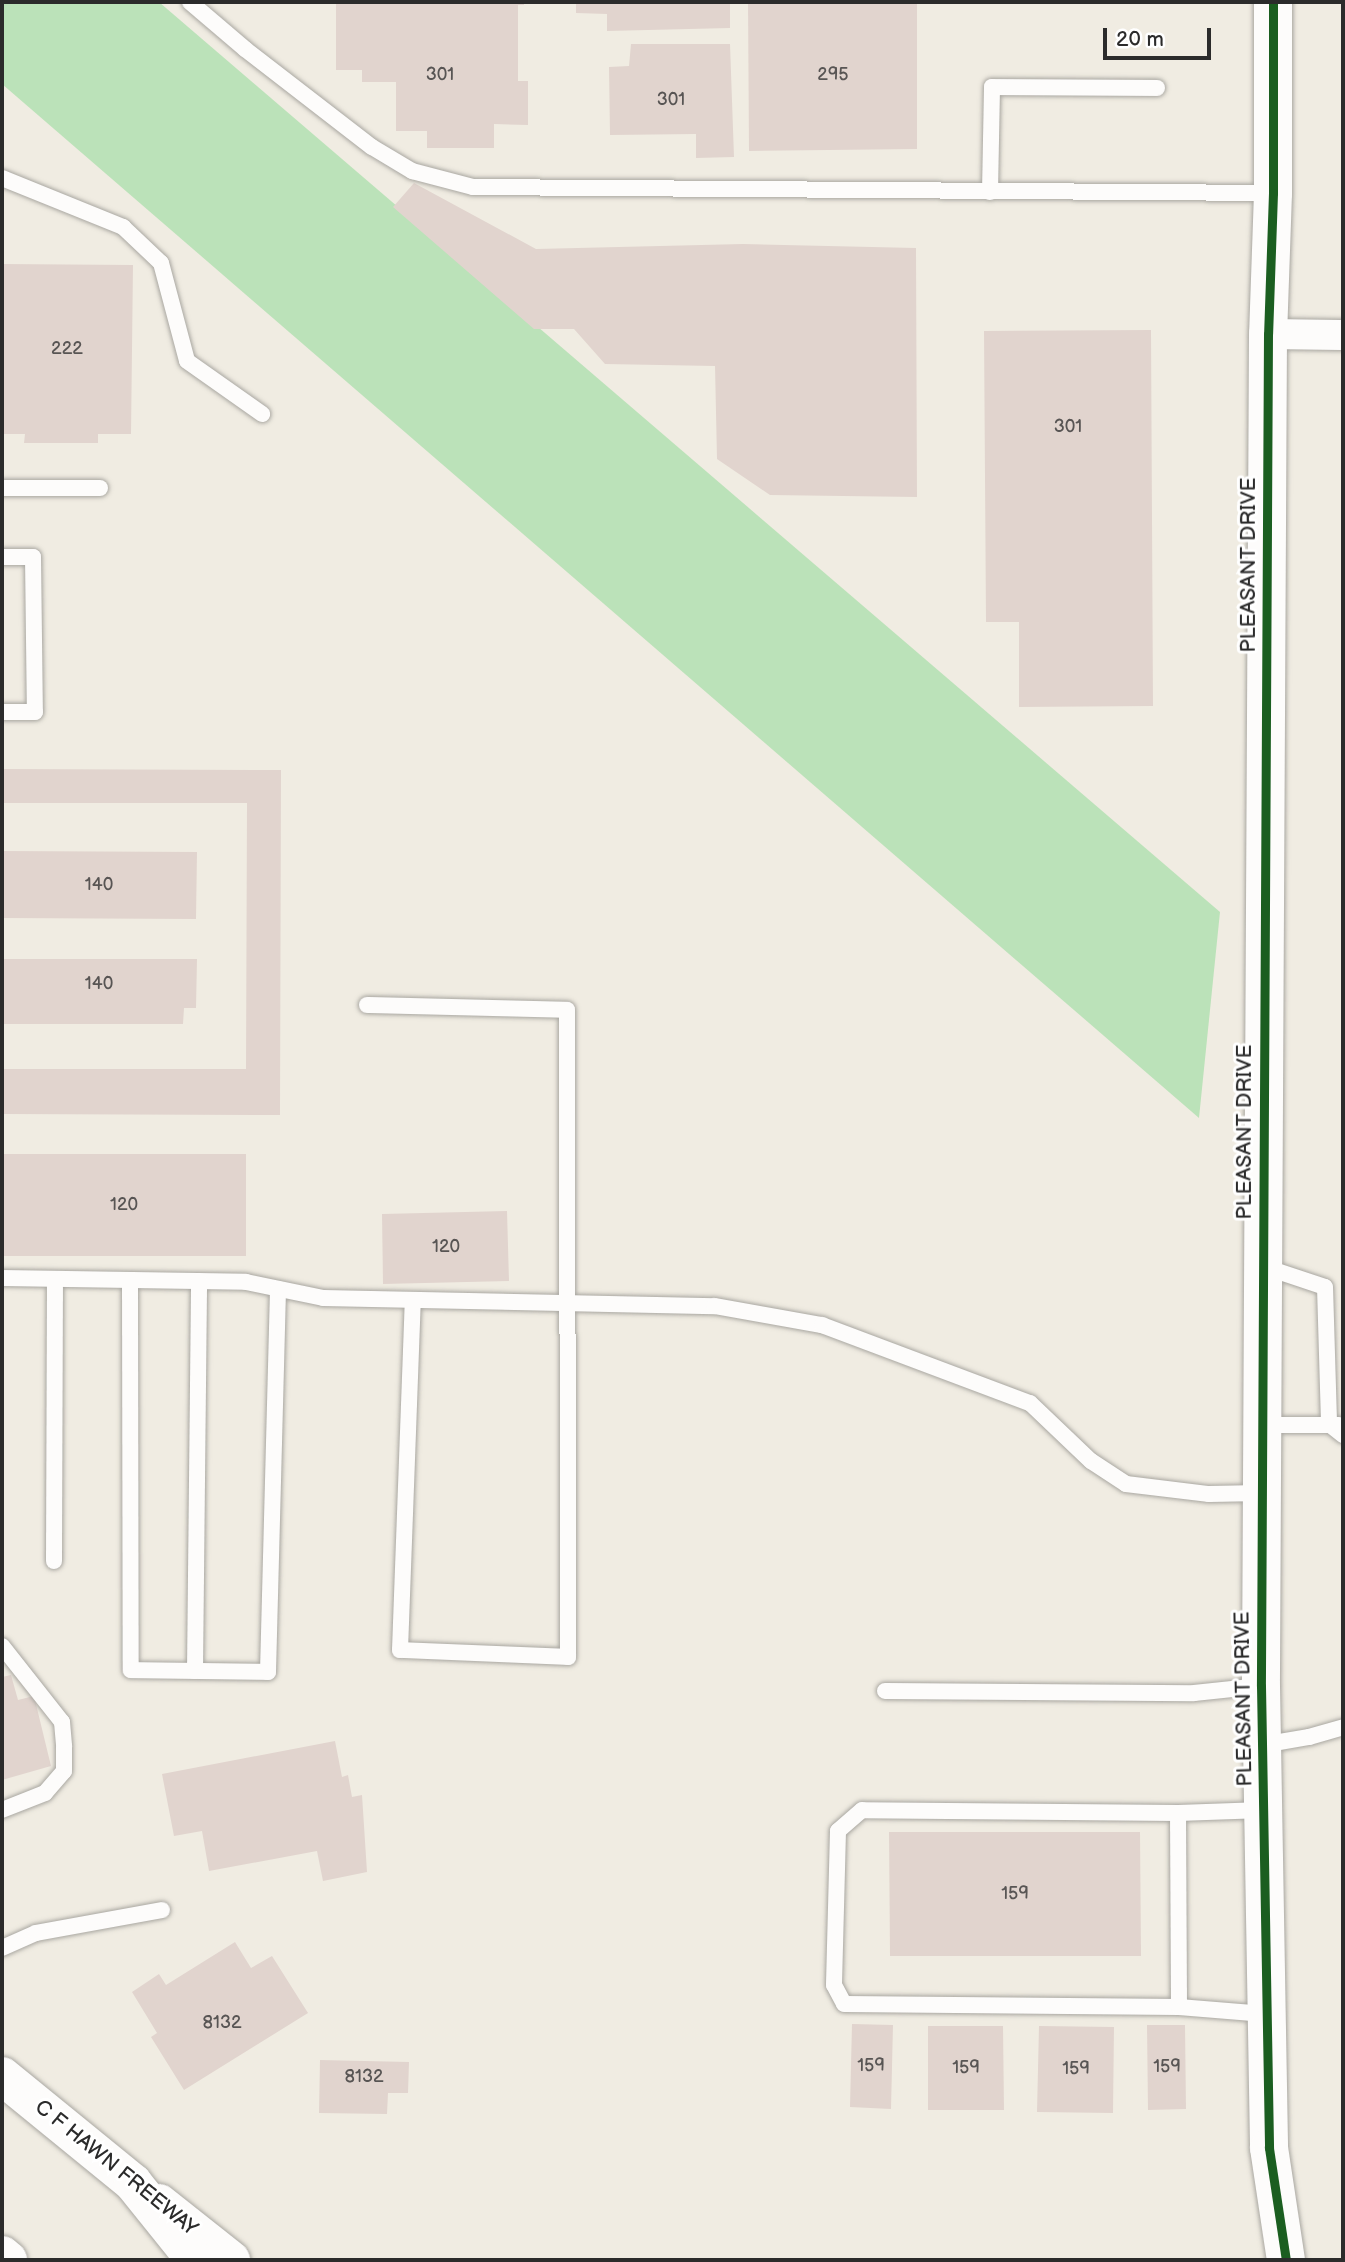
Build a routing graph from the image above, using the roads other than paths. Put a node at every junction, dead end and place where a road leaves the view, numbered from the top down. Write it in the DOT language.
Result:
graph roads {
  1 [pos="190,2"];
  2 [pos="1273,2"];
  3 [pos="1157,88"];
  4 [pos="2,178"];
  5 [pos="990,192"];
  6 [pos="1273,193"];
  7 [pos="1268,334"];
  8 [pos="1343,335"];
  9 [pos="262,415"];
  10 [pos="2,488"];
  11 [pos="100,488"];
  12 [pos="2,557"];
  13 [pos="2,712"];
  14 [pos="367,1005"];
  15 [pos="1262,1266"];
  16 [pos="2,1278"];
  17 [pos="55,1279"];
  18 [pos="130,1280"];
  19 [pos="199,1282"];
  20 [pos="278,1289"];
  21 [pos="413,1300"];
  22 [pos="568,1303"];
  23 [pos="1261,1425"];
  24 [pos="1336,1425"];
  25 [pos="1343,1435"];
  26 [pos="1261,1493"];
  27 [pos="54,1561"];
  28 [pos="2,1646"];
  29 [pos="195,1671"];
  30 [pos="1261,1686"];
  31 [pos="885,1690"];
  32 [pos="1343,1727"];
  33 [pos="1262,1745"];
  34 [pos="2,1810"];
  35 [pos="1263,1810"];
  36 [pos="1178,1813"];
  37 [pos="162,1910"];
  38 [pos="2,1948"];
  39 [pos="1179,2007"];
  40 [pos="1265,2014"];
  41 [pos="2,2076"];
  42 [pos="133,2183"];
  43 [pos="2,2255"];
  44 [pos="8,2260"];
  45 [pos="195,2260"];
  46 [pos="231,2260"];
  47 [pos="1286,2260"];
  1 -- 5 [label="lane"];
  2 -- 6 [label="main road, PLEASANT DRIVE"];
  3 -- 5 [label="lane"];
  4 -- 9 [label="lane"];
  5 -- 6 [label="lane"];
  6 -- 7 [label="main road, PLEASANT DRIVE"];
  7 -- 8 [label="street"];
  7 -- 15 [label="main road, PLEASANT DRIVE"];
  10 -- 11 [label="lane"];
  12 -- 13 [label="lane"];
  14 -- 22 [label="lane"];
  15 -- 23 [label="main road, PLEASANT DRIVE"];
  15 -- 24 [label="lane"];
  16 -- 17 [label="lane"];
  17 -- 18 [label="lane"];
  17 -- 27 [label="lane"];
  18 -- 19 [label="lane"];
  18 -- 29 [label="lane"];
  19 -- 20 [label="lane"];
  19 -- 29 [label="lane"];
  20 -- 21 [label="lane"];
  20 -- 29 [label="lane"];
  21 -- 22 [label="lane"];
  21 -- 22 [label="lane"];
  22 -- 26 [label="lane"];
  23 -- 24 [label="lane"];
  23 -- 26 [label="main road, PLEASANT DRIVE"];
  24 -- 25 [label="lane"];
  26 -- 30 [label="main road, PLEASANT DRIVE"];
  28 -- 34 [label="lane"];
  30 -- 31 [label="lane"];
  30 -- 33 [label="main road, PLEASANT DRIVE"];
  32 -- 33 [label="lane"];
  33 -- 35 [label="main road, PLEASANT DRIVE"];
  35 -- 36 [label="lane"];
  35 -- 40 [label="main road, PLEASANT DRIVE"];
  36 -- 39 [label="lane"];
  36 -- 39 [label="lane"];
  37 -- 38 [label="lane"];
  39 -- 40 [label="lane"];
  40 -- 47 [label="main road, PLEASANT DRIVE"];
  41 -- 42 [label="main road, C F HAWN FREEWAY"];
  42 -- 45 [label="main road"];
  42 -- 46 [label="main road, C F HAWN FREEWAY"];
  43 -- 44 [label="main road"];
}
